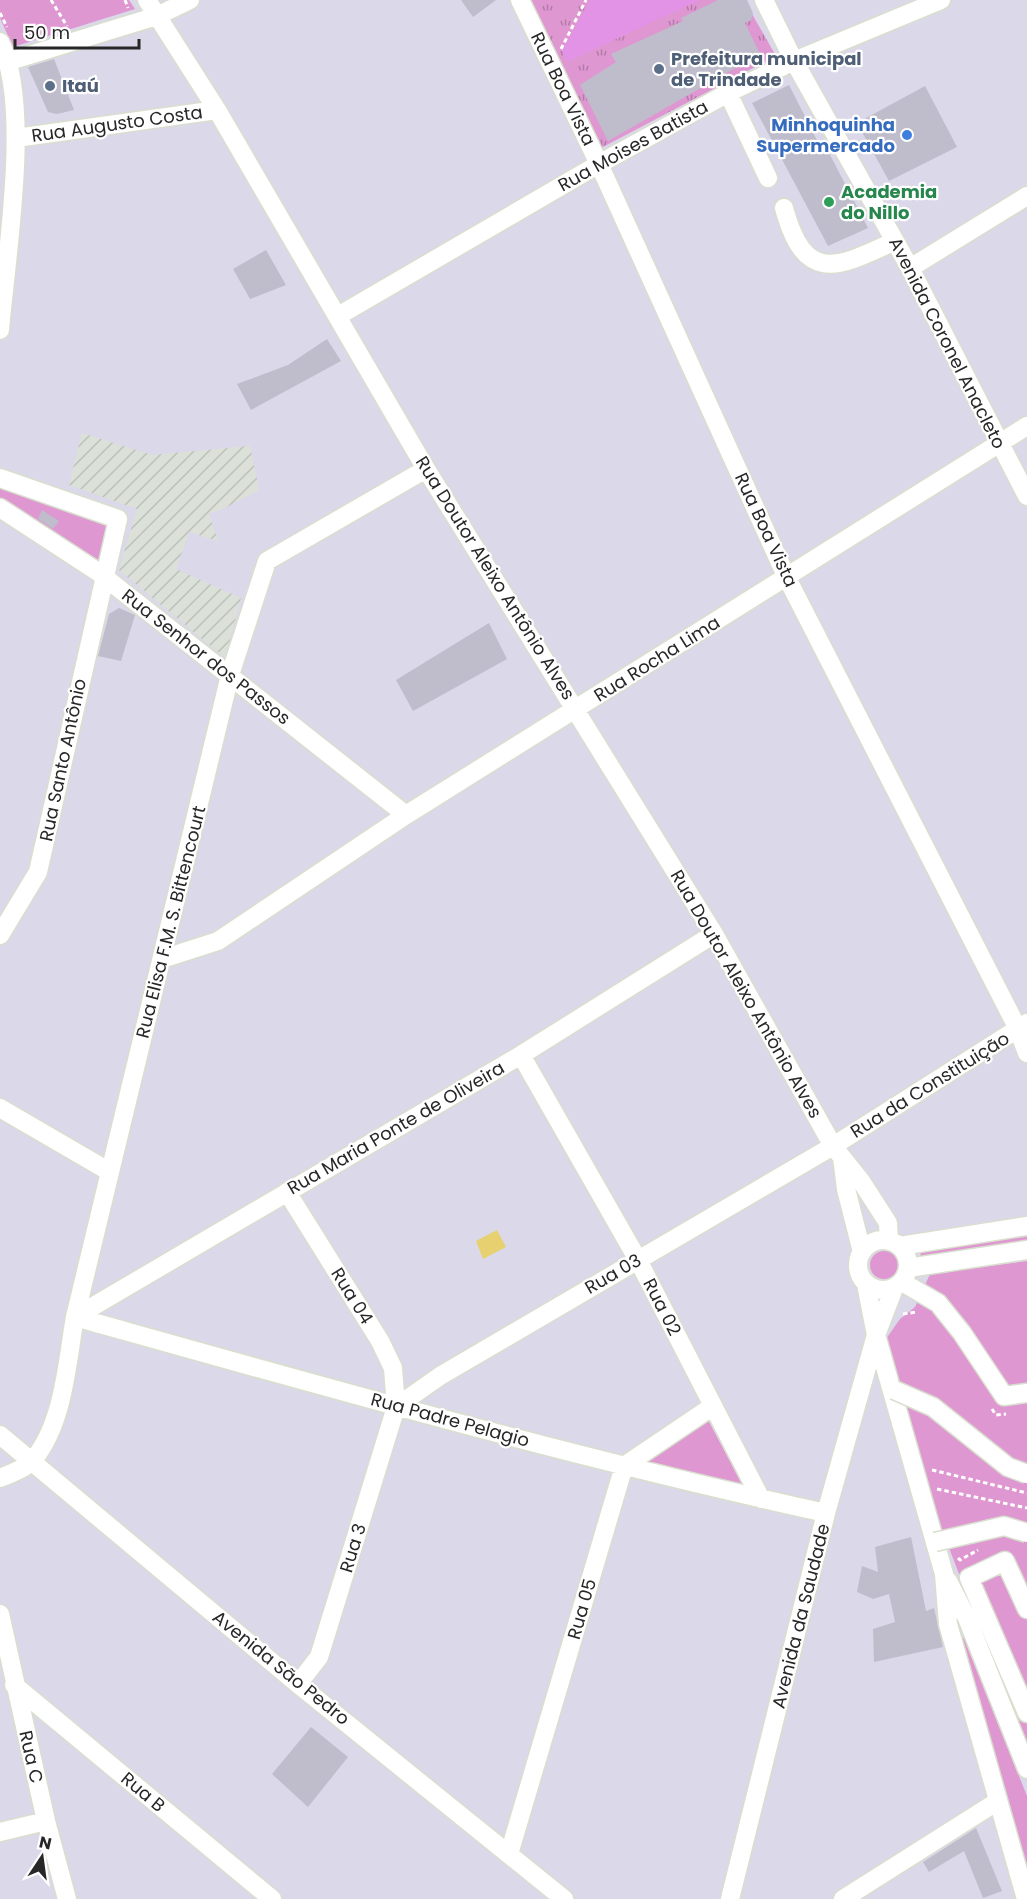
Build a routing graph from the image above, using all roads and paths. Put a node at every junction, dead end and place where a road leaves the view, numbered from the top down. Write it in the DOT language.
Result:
graph roads {
  1 [pos="51,0"];
  2 [pos="147,0"];
  3 [pos="190,0"];
  4 [pos="520,0"];
  5 [pos="586,0"];
  6 [pos="764,0"];
  7 [pos="941,0"];
  8 [pos="157,16"];
  9 [pos="67,26"];
  10 [pos="0,42"];
  11 [pos="554,43"];
  12 [pos="10,61"];
  13 [pos="794,61"];
  14 [pos="728,93"];
  15 [pos="217,110"];
  16 [pos="16,138"];
  17 [pos="599,164"];
  18 [pos="768,178"];
  19 [pos="1027,196"];
  20 [pos="784,208"];
  21 [pos="895,241"];
  22 [pos="910,268"];
  23 [pos="338,316"];
  24 [pos="0,330"];
  25 [pos="1027,426"];
  26 [pos="999,443"];
  27 [pos="426,469"];
  28 [pos="0,478"];
  29 [pos="1027,496"];
  30 [pos="0,508"];
  31 [pos="104,576"];
  32 [pos="787,578"];
  33 [pos="230,675"];
  34 [pos="576,709"];
  35 [pos="406,815"];
  36 [pos="0,934"];
  37 [pos="714,934"];
  38 [pos="162,958"];
  39 [pos="1022,1026"];
  40 [pos="1027,1053"];
  41 [pos="520,1055"];
  42 [pos="0,1107"];
  43 [pos="838,1151"];
  44 [pos="110,1172"];
  45 [pos="287,1192"];
  46 [pos="1027,1226"];
  47 [pos="895,1243"];
  48 [pos="1027,1250"];
  49 [pos="862,1252"];
  50 [pos="638,1260"];
  51 [pos="902,1279"];
  52 [pos="866,1284"];
  53 [pos="75,1317"];
  54 [pos="876,1335"];
  55 [pos="894,1390"];
  56 [pos="1027,1393"];
  57 [pos="713,1406"];
  58 [pos="396,1407"];
  59 [pos="0,1435"];
  60 [pos="32,1461"];
  61 [pos="624,1466"];
  62 [pos="1027,1474"];
  63 [pos="0,1478"];
  64 [pos="921,1491"];
  65 [pos="761,1499"];
  66 [pos="1027,1508"];
  67 [pos="826,1513"];
  68 [pos="1027,1533"];
  69 [pos="935,1542"];
  70 [pos="944,1574"];
  71 [pos="1027,1609"];
  72 [pos="0,1614"];
  73 [pos="298,1684"];
  74 [pos="14,1685"];
  75 [pos="1027,1713"];
  76 [pos="1027,1766"];
  77 [pos="998,1801"];
  78 [pos="46,1821"];
  79 [pos="0,1832"];
  80 [pos="509,1854"];
  81 [pos="67,1899"];
  82 [pos="272,1899"];
  83 [pos="564,1899"];
  84 [pos="730,1899"];
  85 [pos="843,1899"];
  86 [pos="1026,1899"];
  1 -- 9 [label="path"];
  2 -- 8 [label="street, Rua Doutor Aleixo Antônio Alves"];
  3 -- 8 [label="street"];
  4 -- 17 [label="street, Rua Boa Vista"];
  5 -- 11 [label="path"];
  6 -- 13 [label="street, Avenida Coronel Anacleto"];
  7 -- 13 [label="street, Rua Moises Batista"];
  8 -- 12 [label="street"];
  8 -- 15 [label="street, Rua Doutor Aleixo Antônio Alves"];
  10 -- 12 [label="street"];
  12 -- 16 [label="street"];
  13 -- 14 [label="street, Rua Moises Batista"];
  13 -- 21 [label="street, Avenida Coronel Anacleto"];
  14 -- 17 [label="street, Rua Moises Batista"];
  14 -- 18 [label="street"];
  15 -- 16 [label="street, Rua Augusto Costa"];
  15 -- 23 [label="street, Rua Doutor Aleixo Antônio Alves"];
  16 -- 24 [label="street"];
  17 -- 23 [label="street, Rua Moises Batista"];
  17 -- 32 [label="street, Rua Boa Vista"];
  19 -- 22 [label="street"];
  20 -- 21 [label="street"];
  21 -- 22 [label="street, Avenida Coronel Anacleto"];
  22 -- 26 [label="street, Avenida Coronel Anacleto"];
  23 -- 27 [label="street, Rua Doutor Aleixo Antônio Alves"];
  25 -- 26 [label="street, Rua Rocha Lima"];
  26 -- 29 [label="street, Avenida Coronel Anacleto"];
  26 -- 32 [label="street, Rua Rocha Lima"];
  27 -- 33 [label="street, Rua Elisa F.M. S. Bittencourt"];
  27 -- 34 [label="street, Rua Doutor Aleixo Antônio Alves"];
  28 -- 31 [label="street, Rua Santo Antônio"];
  30 -- 31 [label="street, Rua Senhor dos Passos"];
  31 -- 33 [label="street, Rua Senhor dos Passos"];
  31 -- 36 [label="street, Rua Santo Antônio"];
  32 -- 34 [label="street, Rua Rocha Lima"];
  32 -- 39 [label="street, Rua Boa Vista"];
  33 -- 35 [label="street, Rua Senhor dos Passos"];
  33 -- 38 [label="street, Rua Elisa F.M. S. Bittencourt"];
  34 -- 35 [label="street, Rua Rocha Lima"];
  34 -- 37 [label="street, Rua Doutor Aleixo Antônio Alves"];
  35 -- 38 [label="street, Rua Rocha Lima"];
  37 -- 41 [label="street, Rua Maria Ponte de Oliveira"];
  37 -- 43 [label="street, Rua Doutor Aleixo Antônio Alves"];
  38 -- 44 [label="street, Rua Elisa F.M. S. Bittencourt"];
  39 -- 40 [label="street, Rua Boa Vista"];
  39 -- 43 [label="street, Rua da Constituição"];
  41 -- 45 [label="street, Rua Maria Ponte de Oliveira"];
  41 -- 50 [label="street, Rua 02"];
  42 -- 44 [label="street"];
  43 -- 47 [label="street, Rua Doutor Aleixo Antônio Alves"];
  43 -- 49 [label="street, Rua Doutor Aleixo Antônio Alves"];
  43 -- 50 [label="street, Rua 03"];
  44 -- 53 [label="street, Rua Elisa F.M. S. Bittencourt"];
  45 -- 53 [label="street, Rua Maria Ponte de Oliveira"];
  45 -- 58 [label="street, Rua 04"];
  46 -- 47 [label="street"];
  47 -- 49 [label="street"];
  47 -- 51 [label="street"];
  48 -- 51 [label="street"];
  49 -- 52 [label="street"];
  50 -- 57 [label="street, Rua 02"];
  50 -- 58 [label="street, Rua 03"];
  51 -- 52 [label="street"];
  51 -- 54 [label="street, Avenida da Saudade"];
  51 -- 56 [label="street"];
  52 -- 54 [label="street"];
  53 -- 58 [label="street, Rua Padre Pelagio"];
  53 -- 60 [label="street, Rua Elisa F.M. S. Bittencourt"];
  54 -- 55 [label="street"];
  54 -- 67 [label="street, Avenida da Saudade"];
  55 -- 62 [label="street, bridge"];
  55 -- 64 [label="street"];
  57 -- 61 [label="street"];
  57 -- 65 [label="street, Rua 02"];
  58 -- 61 [label="street, Rua Padre Pelagio"];
  58 -- 73 [label="street, Rua 3"];
  59 -- 60 [label="street, Avenida São Pedro"];
  60 -- 63 [label="street"];
  60 -- 73 [label="street, Avenida São Pedro"];
  61 -- 65 [label="street, Rua Padre Pelagio"];
  61 -- 80 [label="street, Rua 05"];
  64 -- 66 [label="path"];
  64 -- 69 [label="street"];
  65 -- 67 [label="street, Rua Padre Pelagio"];
  67 -- 84 [label="street, Avenida da Saudade"];
  68 -- 69 [label="street, bridge"];
  69 -- 70 [label="street"];
  70 -- 76 [label="street"];
  70 -- 77 [label="street"];
  71 -- 75 [label="street"];
  72 -- 74 [label="street, Rua C"];
  73 -- 80 [label="street, Avenida São Pedro"];
  74 -- 78 [label="street, Rua C"];
  74 -- 82 [label="street, Rua B"];
  77 -- 85 [label="street"];
  77 -- 86 [label="street"];
  78 -- 79 [label="street"];
  78 -- 81 [label="street, Rua C"];
  80 -- 83 [label="street, Avenida São Pedro"];
}
